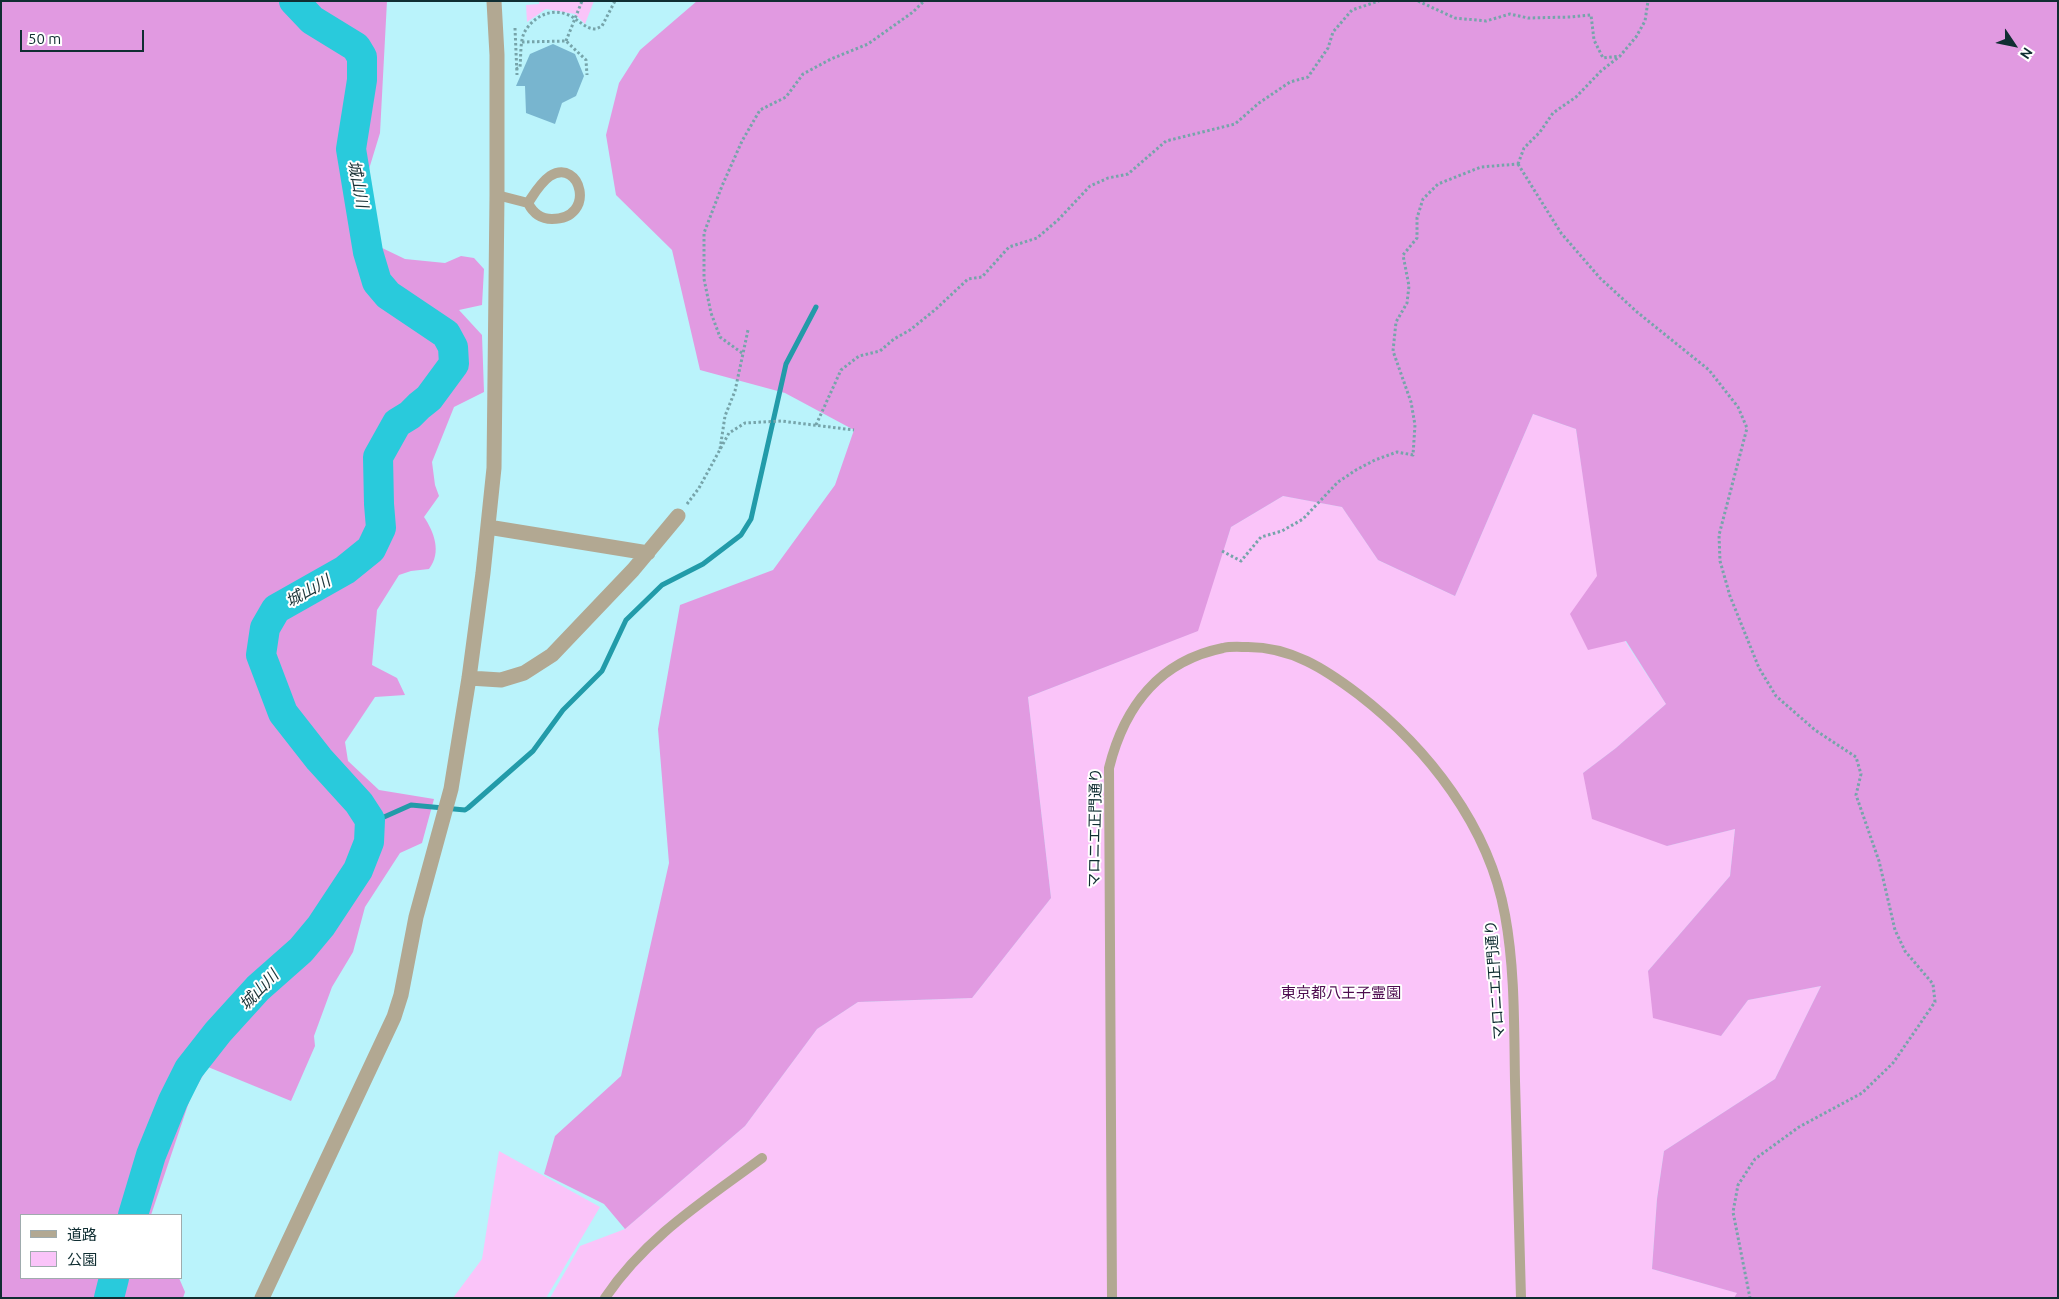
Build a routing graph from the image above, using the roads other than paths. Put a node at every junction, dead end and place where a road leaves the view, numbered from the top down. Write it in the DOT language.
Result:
graph roads {
  1 [pos="494,1"];
  2 [pos="497,195"];
  3 [pos="528,203"];
  4 [pos="678,516"];
  5 [pos="488,527"];
  6 [pos="648,553"];
  7 [pos="469,678"];
  8 [pos="762,1158"];
  9 [pos="262,1298"];
  10 [pos="605,1298"];
  11 [pos="1112,1298"];
  12 [pos="1521,1298"];
  1 -- 2 [label="street"];
  2 -- 3 [label="lane"];
  2 -- 5 [label="street"];
  3 -- 3 [label="lane"];
  4 -- 6 [label="street"];
  5 -- 6 [label="street"];
  5 -- 7 [label="street"];
  6 -- 7 [label="street"];
  7 -- 9 [label="street"];
  8 -- 10 [label="lane"];
  11 -- 12 [label="lane, マロニエ正門通り"];
}
